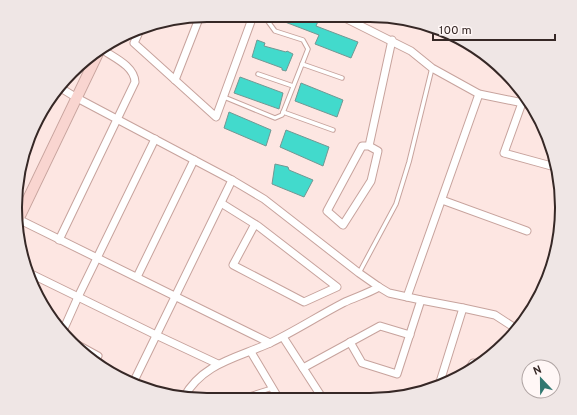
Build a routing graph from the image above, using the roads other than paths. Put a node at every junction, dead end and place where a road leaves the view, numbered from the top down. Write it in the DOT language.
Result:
graph roads {
  1 [pos="198,22"];
  2 [pos="251,22"];
  3 [pos="268,22"];
  4 [pos="354,22"];
  5 [pos="137,36"];
  6 [pos="392,40"];
  7 [pos="106,52"];
  8 [pos="94,61"];
  9 [pos="302,64"];
  10 [pos="432,68"];
  11 [pos="258,74"];
  12 [pos="342,78"];
  13 [pos="175,80"];
  14 [pos="293,86"];
  15 [pos="64,90"];
  16 [pos="479,94"];
  17 [pos="224,97"];
  18 [pos="77,98"];
  19 [pos="523,103"];
  20 [pos="524,105"];
  21 [pos="283,112"];
  22 [pos="117,118"];
  23 [pos="333,130"];
  24 [pos="155,139"];
  25 [pos="369,146"];
  26 [pos="194,160"];
  27 [pos="550,166"];
  28 [pos="232,180"];
  29 [pos="442,200"];
  30 [pos="220,203"];
  31 [pos="22,213"];
  32 [pos="23,223"];
  33 [pos="255,224"];
  34 [pos="527,231"];
  35 [pos="59,240"];
  36 [pos="97,259"];
  37 [pos="359,273"];
  38 [pos="35,276"];
  39 [pos="137,277"];
  40 [pos="379,287"];
  41 [pos="176,296"];
  42 [pos="78,297"];
  43 [pos="407,297"];
  44 [pos="421,300"];
  45 [pos="463,308"];
  46 [pos="65,326"];
  47 [pos="512,326"];
  48 [pos="410,335"];
  49 [pos="156,336"];
  50 [pos="283,337"];
  51 [pos="350,342"];
  52 [pos="270,343"];
  53 [pos="251,352"];
  54 [pos="218,364"];
  55 [pos="303,368"];
  56 [pos="135,378"];
  57 [pos="441,379"];
  58 [pos="272,388"];
  59 [pos="186,392"];
  60 [pos="256,393"];
  61 [pos="275,393"];
  62 [pos="319,393"];
  1 -- 13 [label="street"];
  2 -- 17 [label="street"];
  3 -- 9 [label="lane"];
  4 -- 6 [label="street"];
  5 -- 13 [label="street"];
  6 -- 10 [label="street"];
  6 -- 25 [label="street"];
  7 -- 22 [label="street"];
  8 -- 18 [label="street"];
  9 -- 12 [label="lane"];
  9 -- 14 [label="lane"];
  10 -- 16 [label="street"];
  10 -- 37 [label="lane"];
  11 -- 14 [label="lane"];
  13 -- 17 [label="street"];
  14 -- 21 [label="lane"];
  15 -- 18 [label="street"];
  16 -- 19 [label="street"];
  16 -- 29 [label="street"];
  17 -- 21 [label="lane"];
  18 -- 22 [label="street"];
  18 -- 31 [label="street"];
  20 -- 27 [label="street"];
  21 -- 23 [label="lane"];
  22 -- 24 [label="street"];
  22 -- 35 [label="street"];
  24 -- 26 [label="street"];
  24 -- 36 [label="street"];
  25 -- 25 [label="street"];
  26 -- 28 [label="street"];
  26 -- 39 [label="street"];
  28 -- 30 [label="street"];
  28 -- 37 [label="street"];
  29 -- 34 [label="street"];
  29 -- 43 [label="street"];
  30 -- 33 [label="street"];
  30 -- 41 [label="street"];
  32 -- 35 [label="street"];
  33 -- 33 [label="street"];
  35 -- 36 [label="street"];
  36 -- 39 [label="street"];
  36 -- 42 [label="street"];
  37 -- 40 [label="street"];
  38 -- 42 [label="street"];
  39 -- 41 [label="street"];
  40 -- 43 [label="street"];
  40 -- 50 [label="street"];
  41 -- 49 [label="street"];
  41 -- 52 [label="street"];
  42 -- 46 [label="street"];
  42 -- 49 [label="street"];
  43 -- 44 [label="street"];
  44 -- 45 [label="street"];
  44 -- 48 [label="street"];
  45 -- 47 [label="street"];
  45 -- 57 [label="street"];
  48 -- 51 [label="street"];
  48 -- 51 [label="street"];
  49 -- 54 [label="street"];
  49 -- 56 [label="street"];
  50 -- 52 [label="street"];
  50 -- 55 [label="street"];
  51 -- 55 [label="street"];
  52 -- 53 [label="street"];
  53 -- 54 [label="street"];
  53 -- 58 [label="street"];
  54 -- 59 [label="street"];
  55 -- 62 [label="street"];
  58 -- 60 [label="lane"];
  58 -- 61 [label="street"];
}
